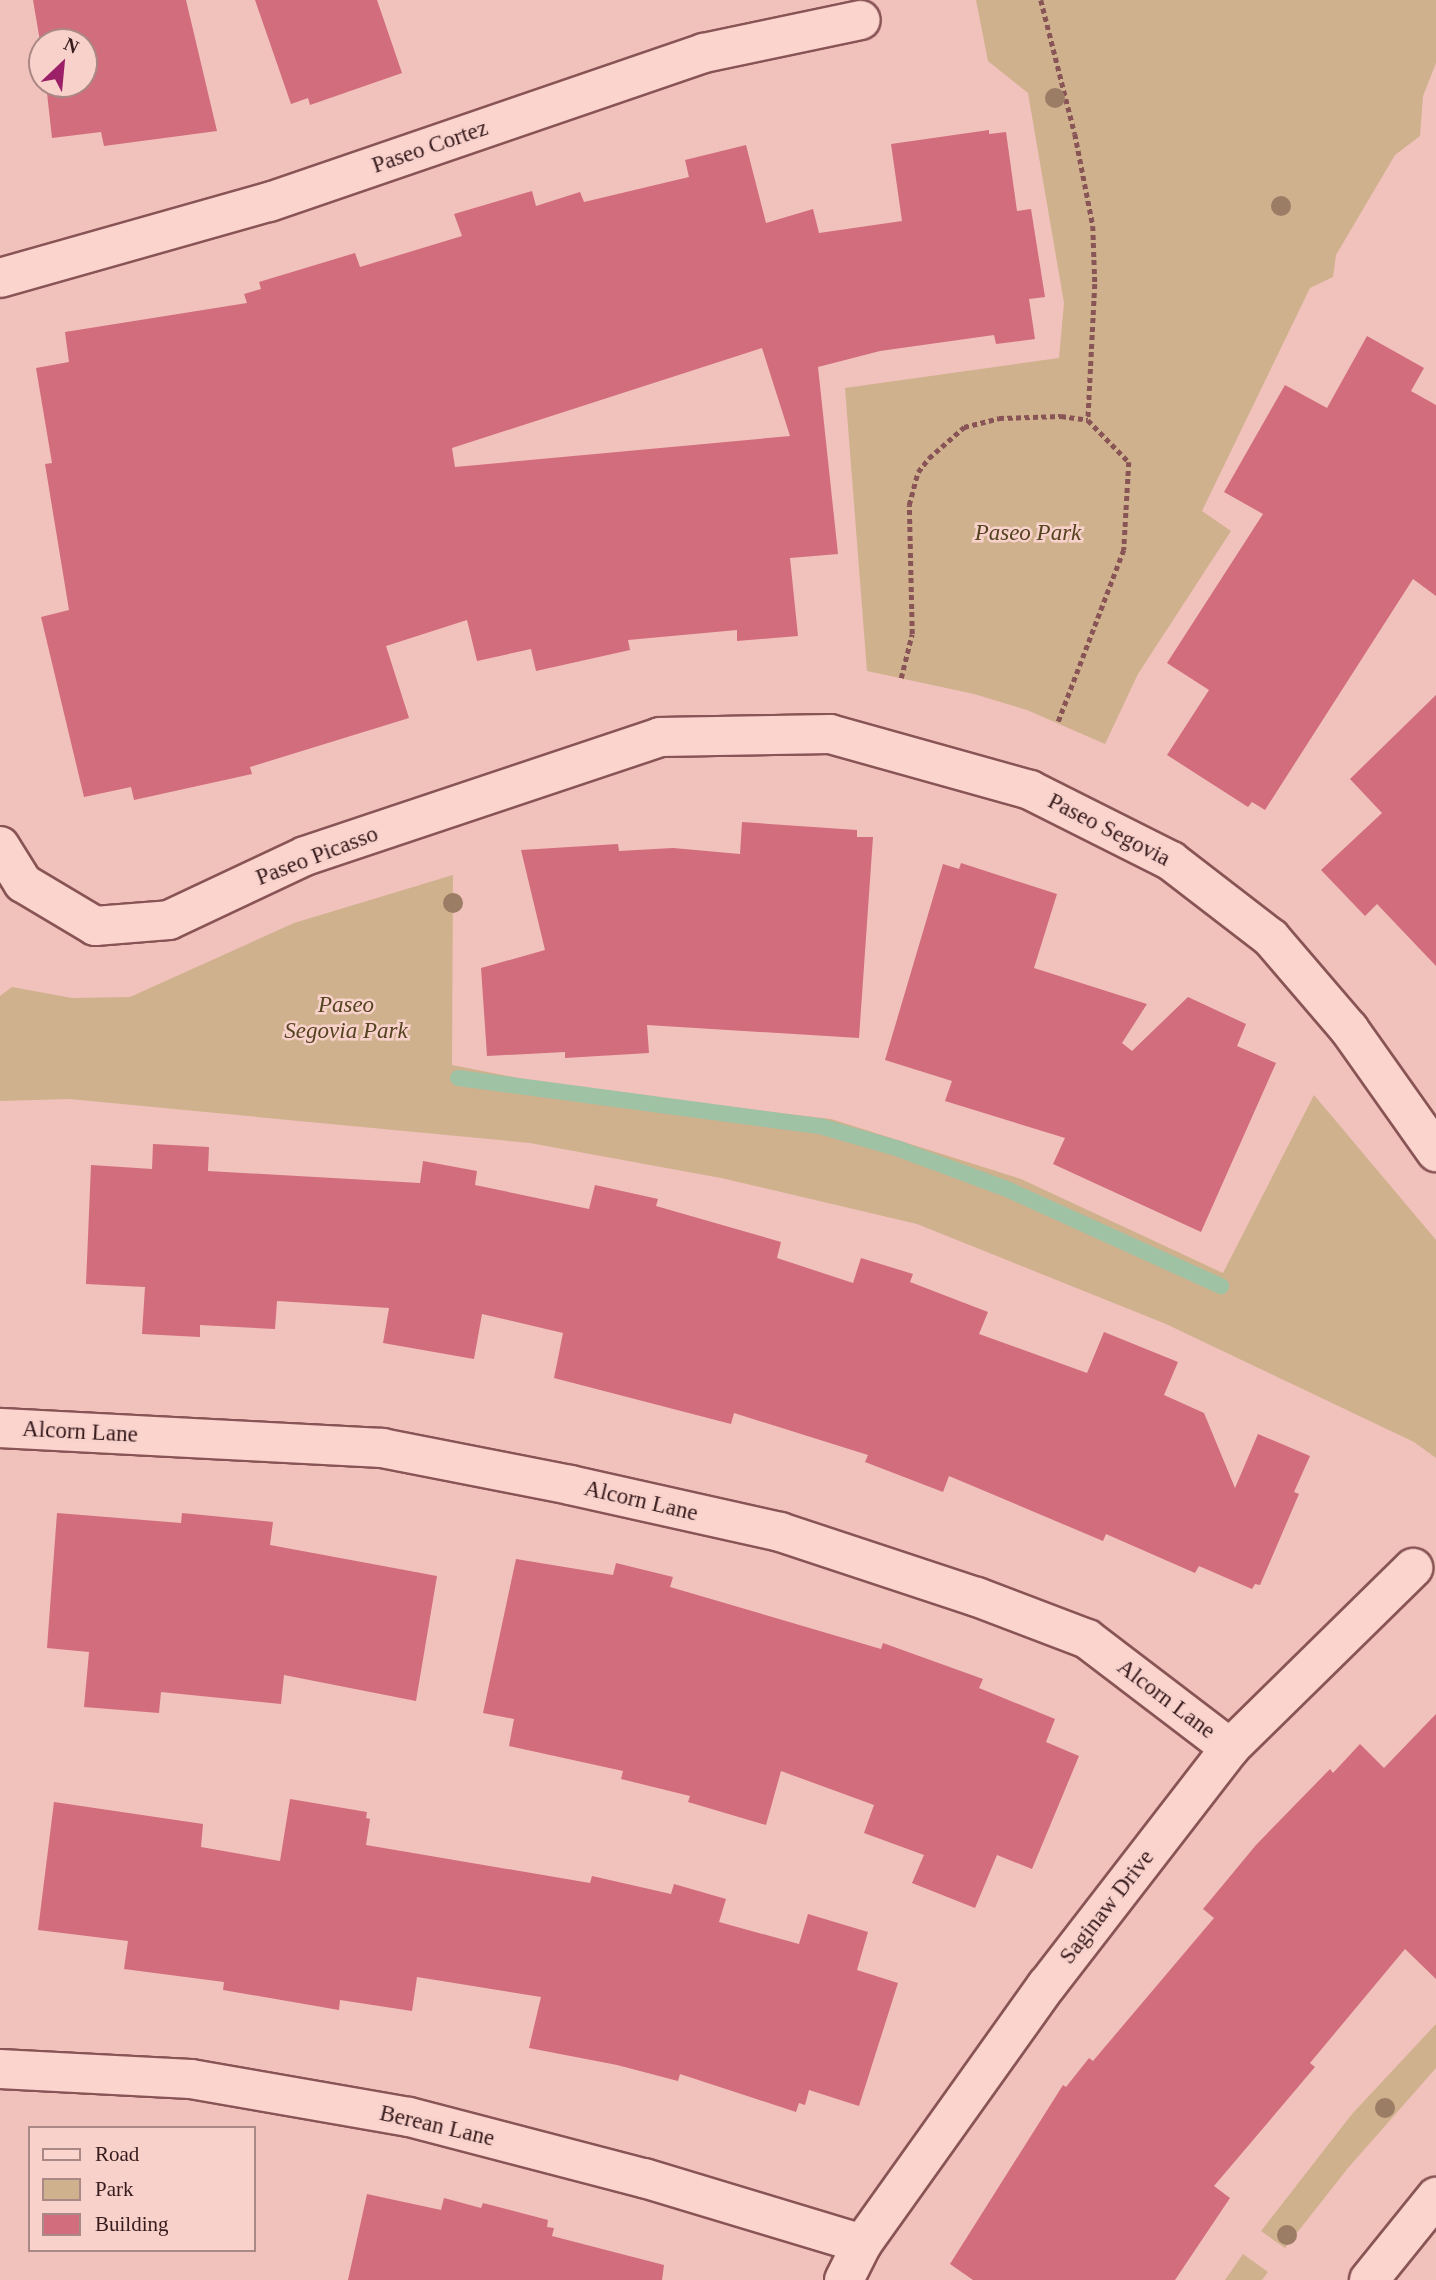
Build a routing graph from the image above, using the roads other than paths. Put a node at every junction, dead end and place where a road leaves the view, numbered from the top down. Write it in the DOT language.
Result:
graph roads {
  1 [pos="861,20"];
  2 [pos="0,278"];
  3 [pos="660,737"];
  4 [pos="0,846"];
  5 [pos="1436,1152"];
  6 [pos="0,1428"];
  7 [pos="1413,1568"];
  8 [pos="1230,1748"];
  9 [pos="0,2069"];
  10 [pos="1436,2197"];
  11 [pos="862,2244"];
  12 [pos="844,2280"];
  13 [pos="1369,2280"];
  1 -- 2 [label="street, Paseo Cortez"];
  3 -- 4 [label="street, Paseo Picasso"];
  3 -- 5 [label="street, Paseo Segovia"];
  6 -- 8 [label="street, Alcorn Lane"];
  7 -- 8 [label="street, Saginaw Drive"];
  8 -- 11 [label="street, Saginaw Drive"];
  9 -- 11 [label="street, Berean Lane"];
  10 -- 13 [label="street"];
  11 -- 12 [label="street, Saginaw Drive"];
}
